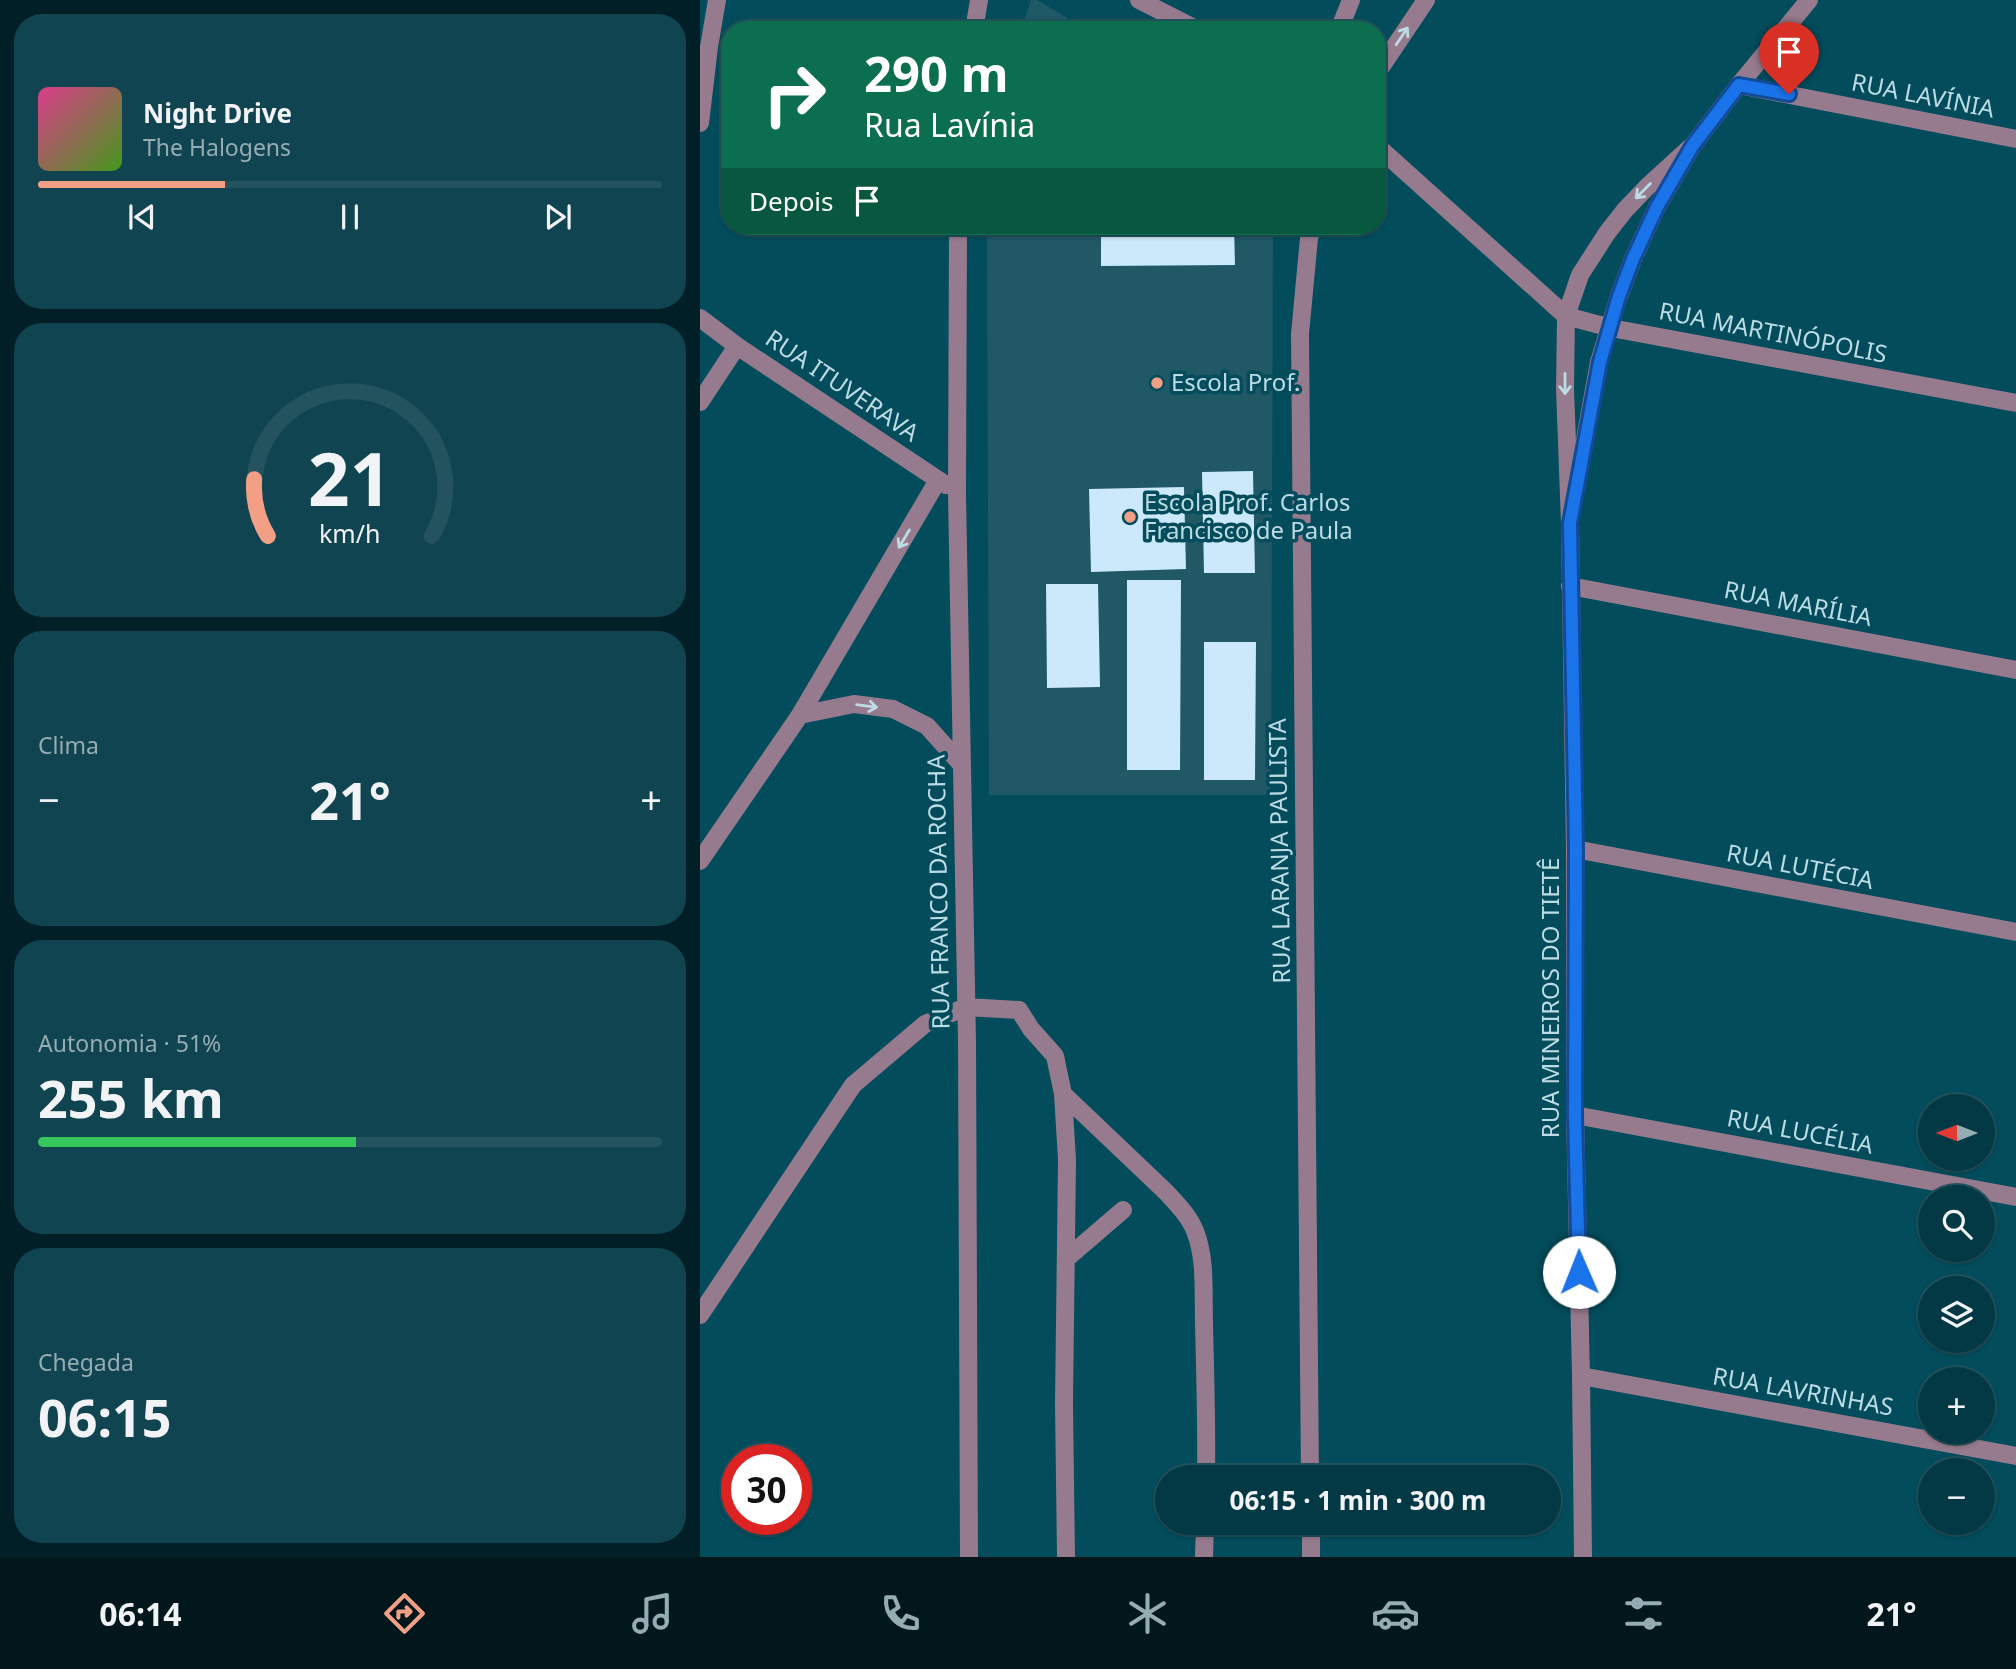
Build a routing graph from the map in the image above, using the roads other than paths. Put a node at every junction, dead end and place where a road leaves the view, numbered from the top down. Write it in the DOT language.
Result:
graph roads {
  1 [pos="717,0"];
  2 [pos="979,0"];
  3 [pos="1139,0"];
  4 [pos="1351,0"];
  5 [pos="1426,0"];
  6 [pos="1810,0"];
  7 [pos="976,21"];
  8 [pos="1180,21"];
  9 [pos="1343,21"];
  10 [pos="1386,60"];
  11 [pos="1739,85"];
  12 [pos="700,123"];
  13 [pos="2016,139"];
  14 [pos="1693,145"];
  15 [pos="1386,154"];
  16 [pos="958,235"];
  17 [pos="1310,235"];
  18 [pos="1566,316"];
  19 [pos="700,318"];
  20 [pos="1611,328"];
  21 [pos="737,346"];
  22 [pos="700,402"];
  23 [pos="2016,402"];
  24 [pos="938,480"];
  25 [pos="957,494"];
  26 [pos="1570,523"];
  27 [pos="1570,586"];
  28 [pos="2016,670"];
  29 [pos="800,715"];
  30 [pos="961,764"];
  31 [pos="1576,849"];
  32 [pos="700,862"];
  33 [pos="2016,932"];
  34 [pos="966,1007"];
  35 [pos="1063,1094"];
  36 [pos="1575,1115"];
  37 [pos="2016,1197"];
  38 [pos="1124,1210"];
  39 [pos="1066,1259"];
  40 [pos="700,1315"];
  41 [pos="1581,1376"];
  42 [pos="2016,1457"];
  43 [pos="1206,1465"];
  44 [pos="1310,1465"];
  45 [pos="1205,1535"];
  46 [pos="1311,1535"];
  47 [pos="969,1557"];
  48 [pos="1066,1557"];
  49 [pos="1204,1557"];
  50 [pos="1311,1557"];
  51 [pos="1583,1557"];
  1 -- 12 [label="street"];
  2 -- 7 [label="street"];
  3 -- 8 [label="street"];
  4 -- 9 [label="street"];
  10 -- 5 [label="street, one-way"];
  6 -- 11 [label="street, RUA MINEIROS DO TIETÊ"];
  11 -- 13 [label="street, RUA LAVÍNIA"];
  11 -- 14 [label="street, RUA MINEIROS DO TIETÊ"];
  14 -- 18 [label="street, RUA MINEIROS DO TIETÊ, one-way"];
  14 -- 20 [label="street, RUA MINEIROS DO TIETÊ"];
  15 -- 18 [label="street, RUA MARTINÓPOLIS"];
  16 -- 25 [label="street, RUA FRANCO DA ROCHA"];
  17 -- 44 [label="street, RUA LARANJA PAULISTA"];
  18 -- 20 [label="street, RUA MARTINÓPOLIS"];
  18 -- 26 [label="street, RUA MINEIROS DO TIETÊ, one-way"];
  19 -- 21 [label="street, RUA ITUVERAVA"];
  20 -- 23 [label="street, RUA MARTINÓPOLIS"];
  20 -- 26 [label="street, RUA MINEIROS DO TIETÊ"];
  21 -- 22 [label="street"];
  21 -- 24 [label="street, RUA ITUVERAVA"];
  24 -- 25 [label="street, RUA ITUVERAVA"];
  24 -- 29 [label="street, one-way"];
  25 -- 30 [label="street, RUA FRANCO DA ROCHA"];
  26 -- 27 [label="street, RUA MINEIROS DO TIETÊ"];
  27 -- 28 [label="street, RUA MARÍLIA"];
  27 -- 31 [label="street, RUA MINEIROS DO TIETÊ"];
  29 -- 30 [label="street, one-way"];
  29 -- 32 [label="street"];
  30 -- 34 [label="street, RUA FRANCO DA ROCHA"];
  31 -- 33 [label="street, RUA LUTÉCIA"];
  31 -- 36 [label="street, RUA MINEIROS DO TIETÊ"];
  34 -- 35 [label="street"];
  34 -- 40 [label="street"];
  34 -- 47 [label="street, RUA FRANCO DA ROCHA"];
  35 -- 39 [label="street"];
  35 -- 43 [label="street"];
  36 -- 37 [label="street, RUA LUCÉLIA"];
  36 -- 41 [label="street, RUA MINEIROS DO TIETÊ"];
  38 -- 39 [label="street"];
  39 -- 48 [label="street"];
  41 -- 42 [label="street, RUA LAVRINHAS"];
  41 -- 51 [label="street, RUA MINEIROS DO TIETÊ"];
  45 -- 49 [label="street"];
  46 -- 50 [label="street"];
}
